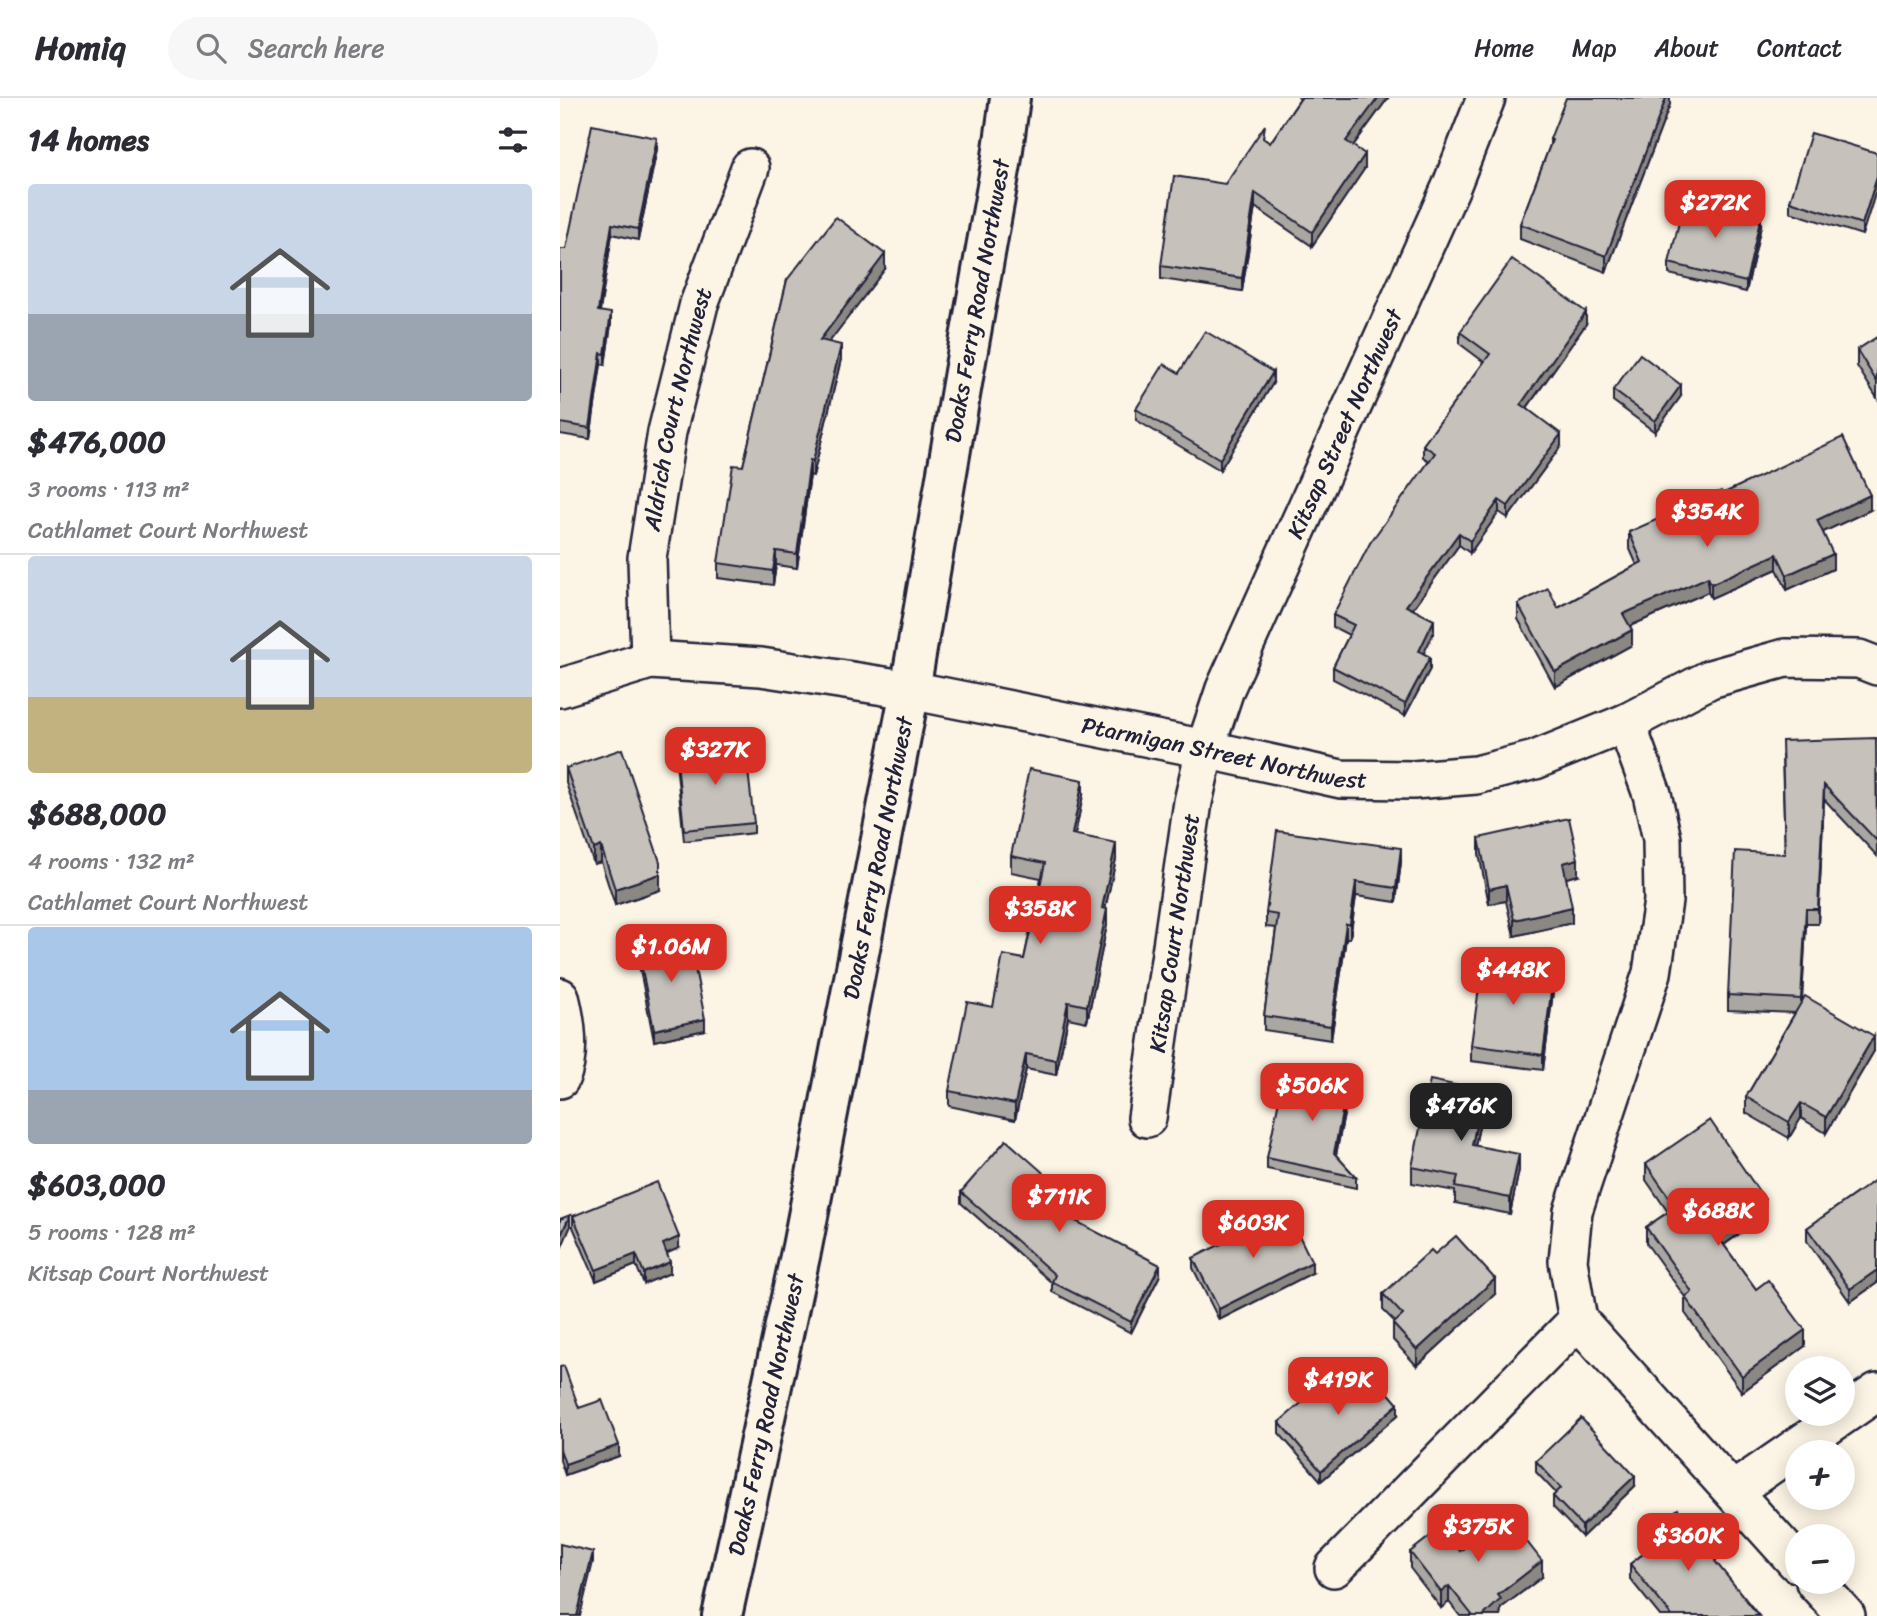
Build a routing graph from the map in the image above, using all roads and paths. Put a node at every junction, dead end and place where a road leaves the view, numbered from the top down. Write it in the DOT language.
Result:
graph roads {
  1 [pos="1010,98"];
  2 [pos="1486,98"];
  3 [pos="750,169"];
  4 [pos="650,660"];
  5 [pos="1877,666"];
  6 [pos="560,688"];
  7 [pos="910,690"];
  8 [pos="1626,723"];
  9 [pos="1205,749"];
  10 [pos="560,997"];
  11 [pos="560,1079"];
  12 [pos="1147,1118"];
  13 [pos="1578,1320"];
  14 [pos="1877,1392"];
  15 [pos="1733,1491"];
  16 [pos="1785,1550"];
  17 [pos="1334,1568"];
  18 [pos="1826,1594"];
  19 [pos="722,1616"];
  20 [pos="1846,1616"];
  1 -- 7 [label="main road, Doaks Ferry Road Northwest"];
  2 -- 9 [label="street, Kitsap Street Northwest"];
  3 -- 4 [label="street, Aldrich Court Northwest"];
  4 -- 6 [label="street, Ptarmigan Street Northwest"];
  4 -- 7 [label="street, Ptarmigan Street Northwest"];
  5 -- 8 [label="street, Ptarmigan Street Northwest"];
  7 -- 9 [label="street, Ptarmigan Street Northwest"];
  7 -- 19 [label="main road, Doaks Ferry Road Northwest"];
  8 -- 9 [label="street, Ptarmigan Street Northwest"];
  8 -- 13 [label="street"];
  9 -- 12 [label="street, Kitsap Court Northwest"];
  10 -- 11 [label="street"];
  13 -- 15 [label="street"];
  13 -- 17 [label="street"];
  14 -- 15 [label="street"];
  15 -- 16 [label="street"];
  18 -- 20 [label="street"];
}
